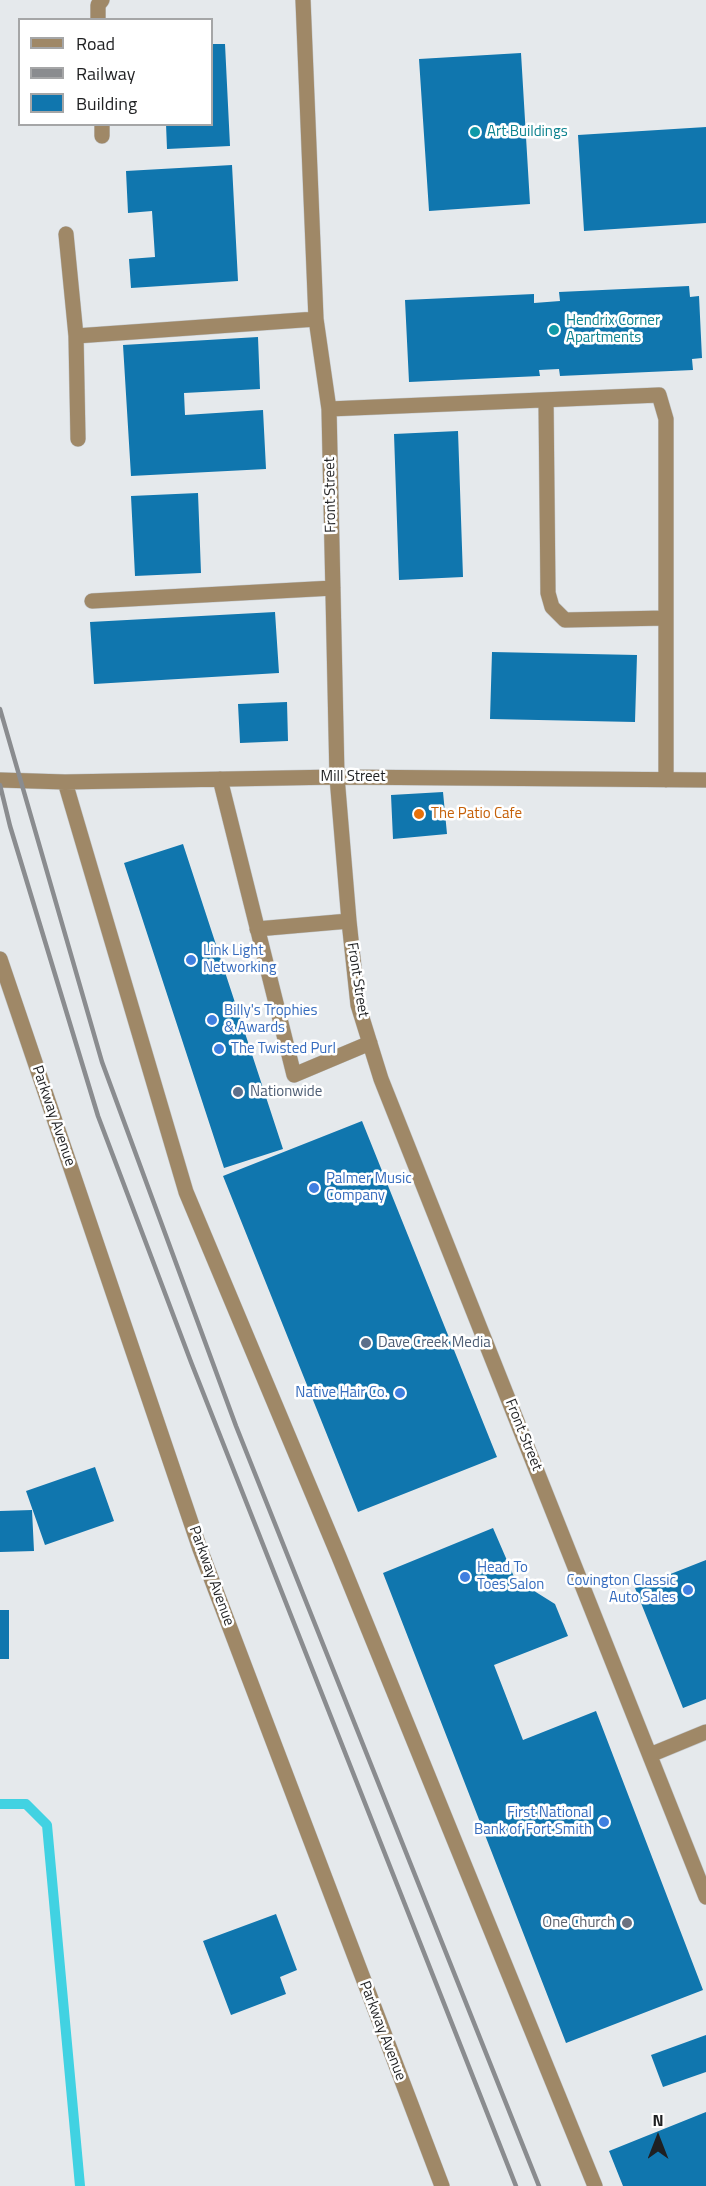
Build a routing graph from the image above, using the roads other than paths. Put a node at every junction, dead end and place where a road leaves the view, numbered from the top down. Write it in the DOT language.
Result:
graph roads {
  1 [pos="102,0"];
  2 [pos="303,0"];
  3 [pos="98,18"];
  4 [pos="66,234"];
  5 [pos="316,319"];
  6 [pos="76,336"];
  7 [pos="546,400"];
  8 [pos="329,409"];
  9 [pos="78,439"];
  10 [pos="333,588"];
  11 [pos="92,601"];
  12 [pos="666,618"];
  13 [pos="337,777"];
  14 [pos="220,779"];
  15 [pos="0,780"];
  16 [pos="666,780"];
  17 [pos="706,780"];
  18 [pos="65,782"];
  19 [pos="348,921"];
  20 [pos="257,929"];
  21 [pos="0,959"];
  22 [pos="370,1043"];
  23 [pos="706,1732"];
  24 [pos="650,1755"];
  25 [pos="706,1897"];
  26 [pos="442,2186"];
  27 [pos="595,2186"];
  1 -- 3 [label="street"];
  2 -- 5 [label="street, Front Street"];
  4 -- 6 [label="street"];
  5 -- 6 [label="street"];
  5 -- 8 [label="street, Front Street"];
  6 -- 9 [label="street"];
  7 -- 8 [label="street"];
  7 -- 12 [label="street"];
  7 -- 12 [label="street"];
  8 -- 10 [label="street, Front Street"];
  10 -- 11 [label="street"];
  10 -- 13 [label="street, Front Street"];
  12 -- 16 [label="street"];
  13 -- 14 [label="street, Mill Street"];
  13 -- 16 [label="street, Mill Street"];
  13 -- 19 [label="street, Front Street"];
  14 -- 18 [label="street, Mill Street"];
  14 -- 20 [label="street"];
  15 -- 18 [label="street, Mill Street"];
  16 -- 17 [label="street, Mill Street"];
  18 -- 27 [label="street"];
  19 -- 20 [label="street"];
  19 -- 22 [label="street, Front Street"];
  20 -- 22 [label="street"];
  21 -- 26 [label="street, Parkway Avenue"];
  22 -- 24 [label="street, Front Street"];
  23 -- 24 [label="street"];
  24 -- 25 [label="street, Front Street"];
}
